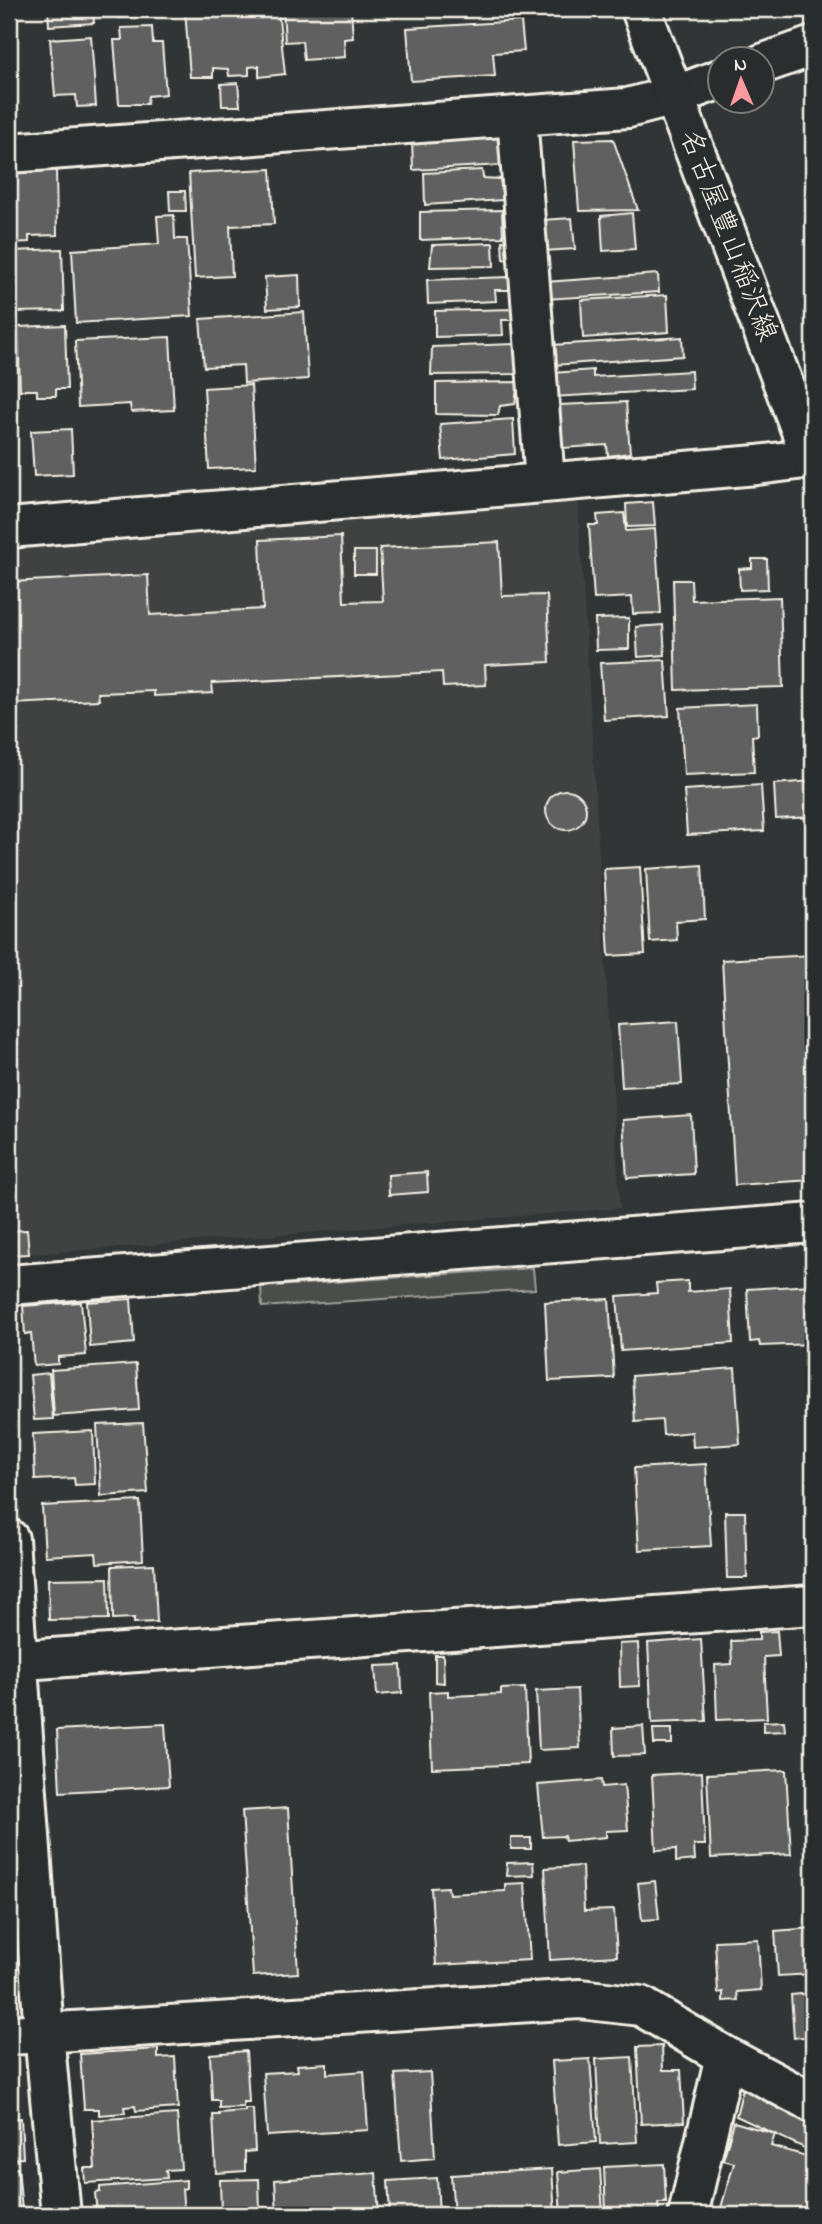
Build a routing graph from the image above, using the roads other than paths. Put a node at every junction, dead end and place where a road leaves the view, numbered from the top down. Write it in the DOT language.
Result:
graph roads {
  1 [pos="641,9"];
  2 [pos="813,46"];
  3 [pos="776,59"];
  4 [pos="706,84"];
  5 [pos="674,96"];
  6 [pos="517,116"];
  7 [pos="9,153"];
  8 [pos="813,460"];
  9 [pos="545,482"];
  10 [pos="9,528"];
  11 [pos="813,1223"];
  12 [pos="9,1285"];
  13 [pos="9,1539"];
  14 [pos="813,1605"];
  15 [pos="14,1661"];
  16 [pos="26,2034"];
  17 [pos="725,2056"];
  18 [pos="813,2103"];
  19 [pos="61,2215"];
  20 [pos="688,2215"];
  1 -- 5 [label="street, 名古屋豊山稲沢線"];
  2 -- 3 [label="street"];
  4 -- 5 [label="street"];
  5 -- 6 [label="street"];
  5 -- 8 [label="street, 名古屋豊山稲沢線"];
  6 -- 7 [label="street"];
  6 -- 9 [label="street"];
  8 -- 9 [label="street"];
  9 -- 10 [label="street"];
  11 -- 12 [label="street"];
  13 -- 15 [label="street"];
  14 -- 15 [label="street"];
  15 -- 16 [label="street"];
  16 -- 17 [label="street"];
  16 -- 19 [label="street"];
  17 -- 18 [label="street"];
  17 -- 20 [label="street"];
}
